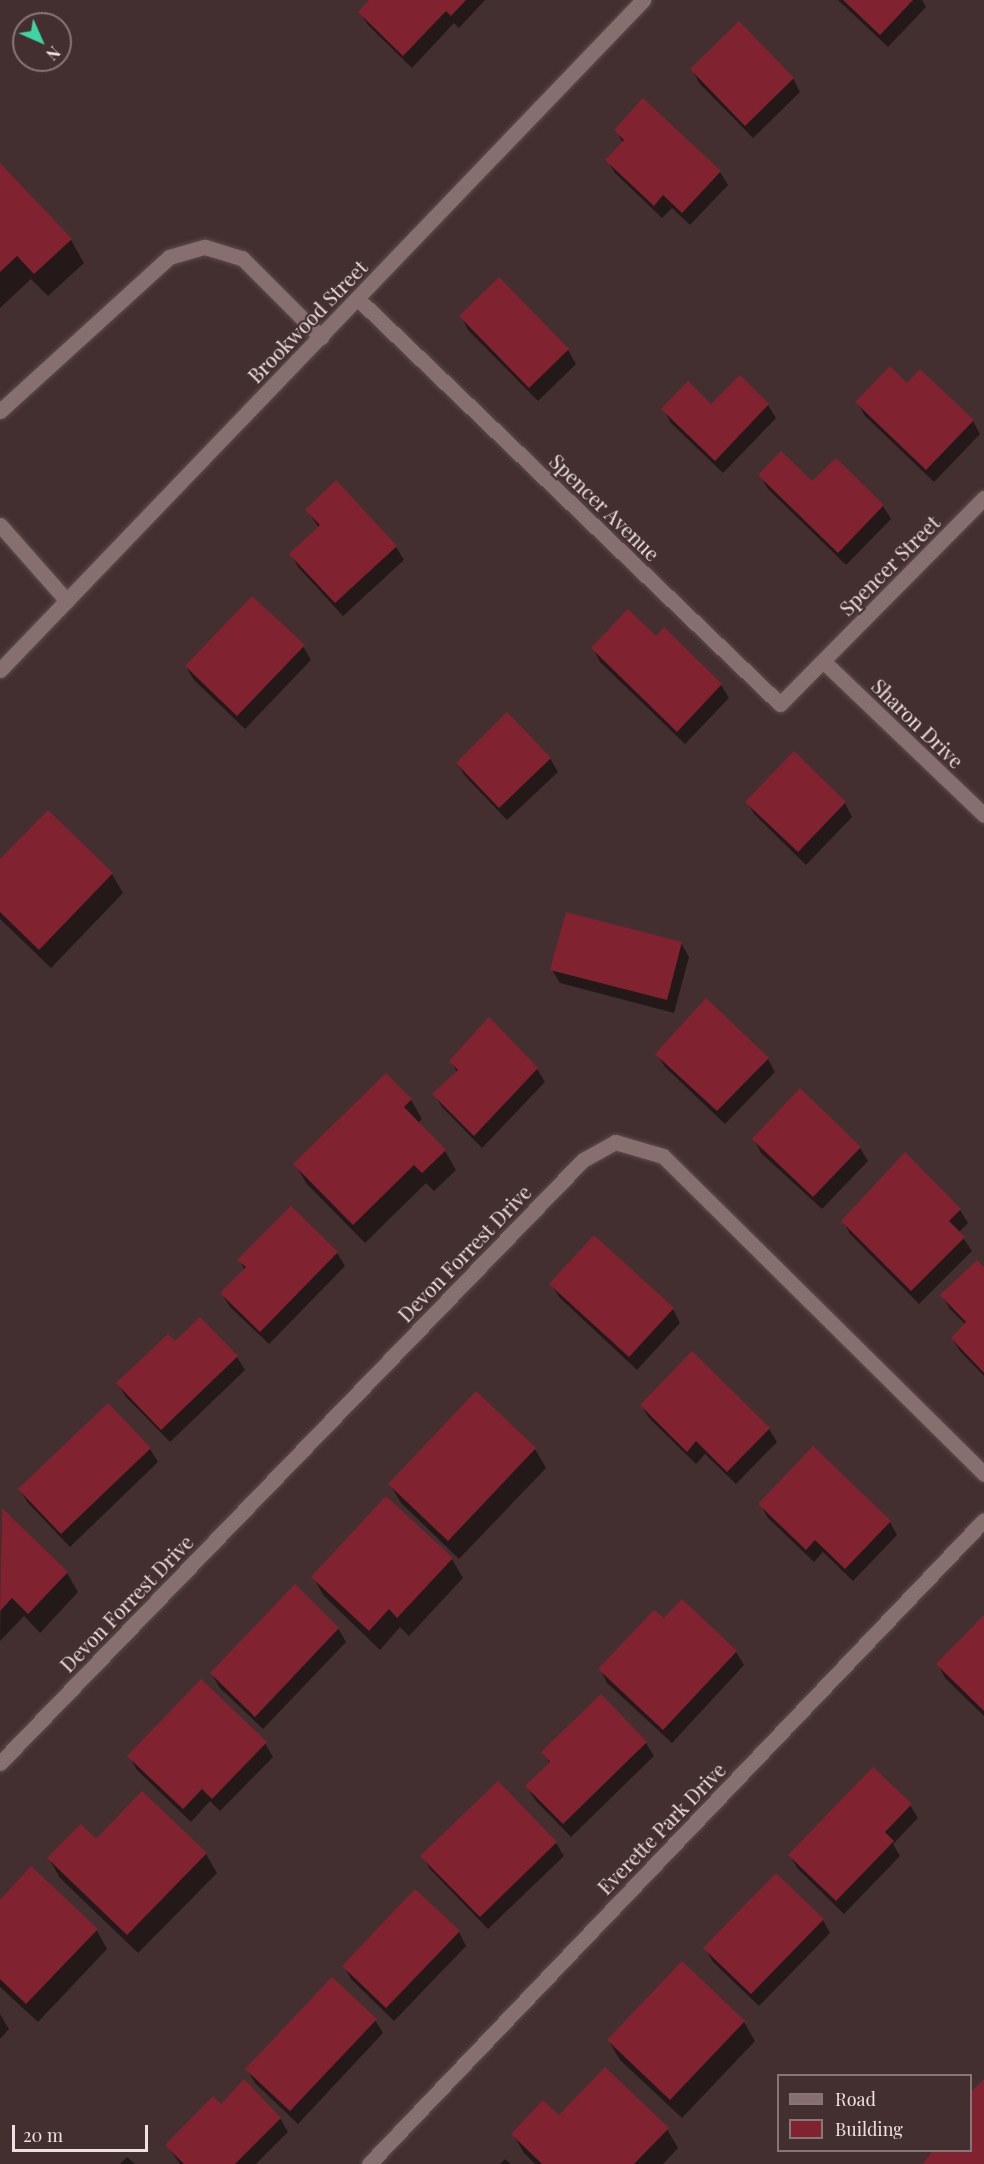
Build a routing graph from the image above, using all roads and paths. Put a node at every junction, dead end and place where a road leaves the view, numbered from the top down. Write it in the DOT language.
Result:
graph roads {
  1 [pos="643,0"];
  2 [pos="357,298"];
  3 [pos="321,337"];
  4 [pos="0,411"];
  5 [pos="984,498"];
  6 [pos="0,525"];
  7 [pos="67,602"];
  8 [pos="823,661"];
  9 [pos="0,670"];
  10 [pos="984,815"];
  11 [pos="984,1474"];
  12 [pos="984,1520"];
  13 [pos="0,1763"];
  14 [pos="369,2164"];
  1 -- 2 [label="street, Brookwood Street"];
  2 -- 3 [label="street, Brookwood Street"];
  2 -- 8 [label="street, Spencer Avenue"];
  3 -- 4 [label="street"];
  3 -- 7 [label="street, Brookwood Street"];
  5 -- 8 [label="street, Spencer Street"];
  6 -- 7 [label="street"];
  7 -- 9 [label="street, Brookwood Street"];
  8 -- 10 [label="street, Sharon Drive"];
  11 -- 13 [label="street, Devon Forrest Drive"];
  12 -- 14 [label="street, Everette Park Drive"];
}
